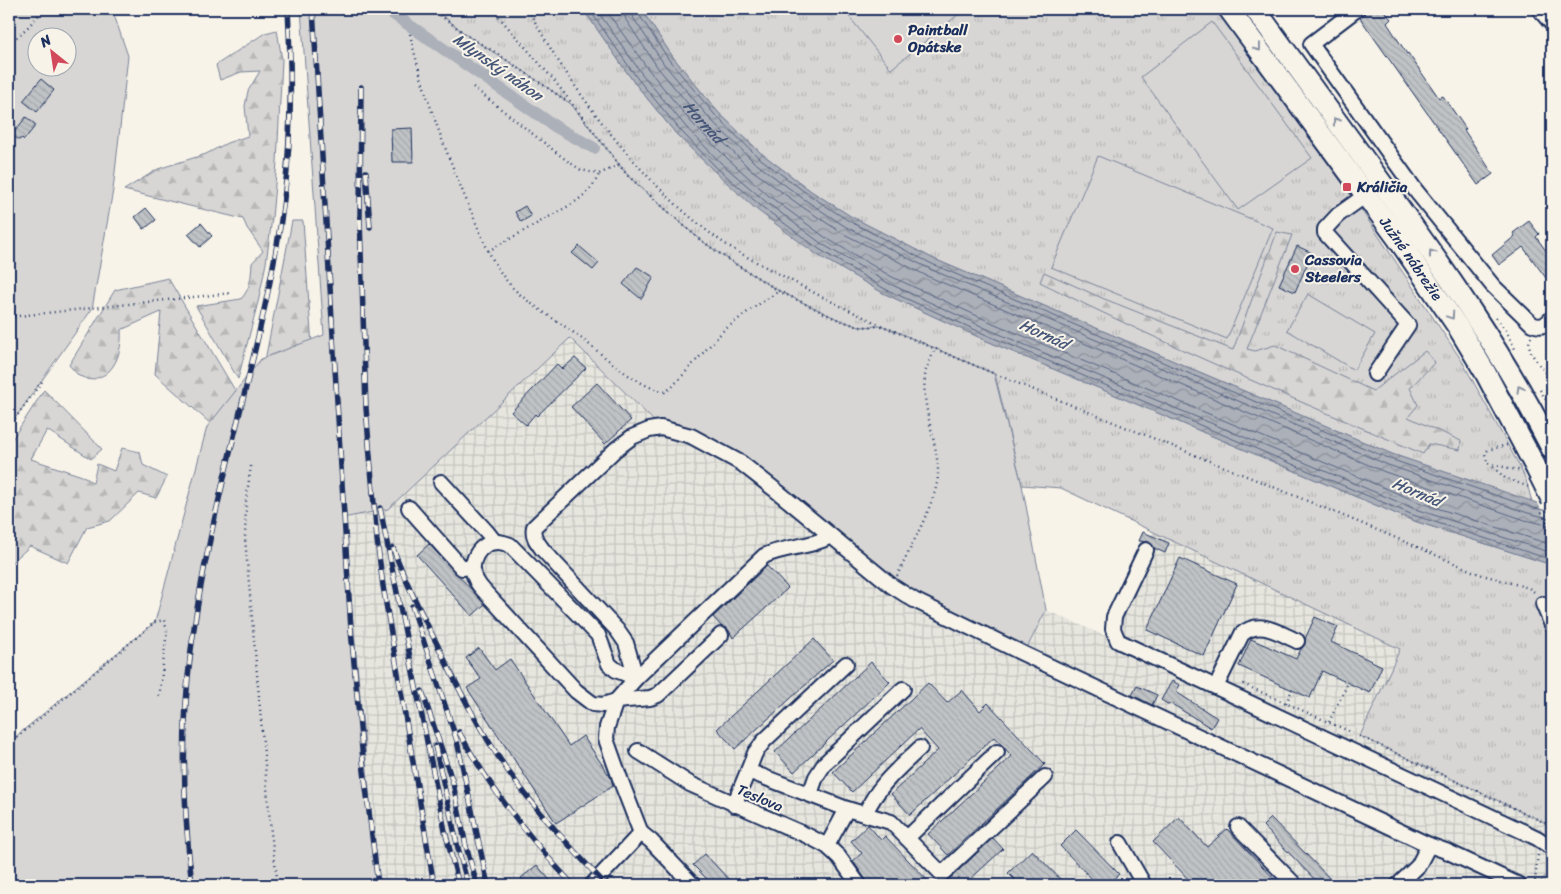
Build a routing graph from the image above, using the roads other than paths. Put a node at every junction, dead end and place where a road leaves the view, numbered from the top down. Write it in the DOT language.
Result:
graph roads {
  1 [pos="1229,9"];
  2 [pos="1255,9"];
  3 [pos="1357,9"];
  4 [pos="1539,9"];
  5 [pos="1552,24"];
  6 [pos="1366,196"];
  7 [pos="1552,318"];
  8 [pos="1376,374"];
  9 [pos="1549,437"];
  10 [pos="441,482"];
  11 [pos="1552,500"];
  12 [pos="409,508"];
  13 [pos="830,536"];
  14 [pos="495,542"];
  15 [pos="1146,550"];
  16 [pos="472,567"];
  17 [pos="1543,604"];
  18 [pos="1552,625"];
  19 [pos="721,635"];
  20 [pos="1297,641"];
  21 [pos="846,664"];
  22 [pos="636,678"];
  23 [pos="1219,681"];
  24 [pos="903,689"];
  25 [pos="616,701"];
  26 [pos="920,748"];
  27 [pos="638,751"];
  28 [pos="997,752"];
  29 [pos="748,771"];
  30 [pos="1045,777"];
  31 [pos="810,794"];
  32 [pos="734,804"];
  33 [pos="847,809"];
  34 [pos="865,814"];
  35 [pos="1238,827"];
  36 [pos="641,833"];
  37 [pos="907,838"];
  38 [pos="1120,843"];
  39 [pos="1429,845"];
  40 [pos="827,846"];
  41 [pos="1552,848"];
  42 [pos="592,885"];
  43 [pos="693,885"];
  44 [pos="859,885"];
  45 [pos="1144,885"];
  46 [pos="1295,885"];
  47 [pos="1398,885"];
  48 [pos="1519,885"];
  1 -- 6 [label="highway, Južné nábrežie, one-way"];
  9 -- 2 [label="highway, Južné nábrežie, one-way"];
  3 -- 7 [label="street"];
  4 -- 5 [label="street"];
  6 -- 8 [label="street"];
  6 -- 11 [label="highway, Južné nábrežie, one-way, bridge"];
  10 -- 14 [label="street"];
  12 -- 16 [label="street"];
  13 -- 22 [label="street"];
  13 -- 22 [label="street"];
  13 -- 39 [label="street"];
  14 -- 16 [label="street"];
  14 -- 22 [label="street"];
  15 -- 23 [label="street"];
  16 -- 25 [label="street"];
  17 -- 18 [label="street"];
  19 -- 25 [label="street"];
  20 -- 23 [label="street"];
  21 -- 29 [label="street"];
  22 -- 25 [label="street"];
  23 -- 41 [label="street"];
  24 -- 31 [label="street"];
  25 -- 36 [label="street"];
  26 -- 34 [label="street"];
  27 -- 32 [label="street, Teslova"];
  28 -- 37 [label="street"];
  29 -- 31 [label="street"];
  29 -- 32 [label="street"];
  30 -- 37 [label="street"];
  31 -- 33 [label="street"];
  32 -- 40 [label="street, Teslova"];
  33 -- 34 [label="street"];
  33 -- 40 [label="street"];
  34 -- 37 [label="street"];
  35 -- 46 [label="street"];
  36 -- 42 [label="street"];
  36 -- 43 [label="street"];
  38 -- 45 [label="street"];
  39 -- 47 [label="street"];
  39 -- 48 [label="street"];
  40 -- 44 [label="street, Teslova"];
}
